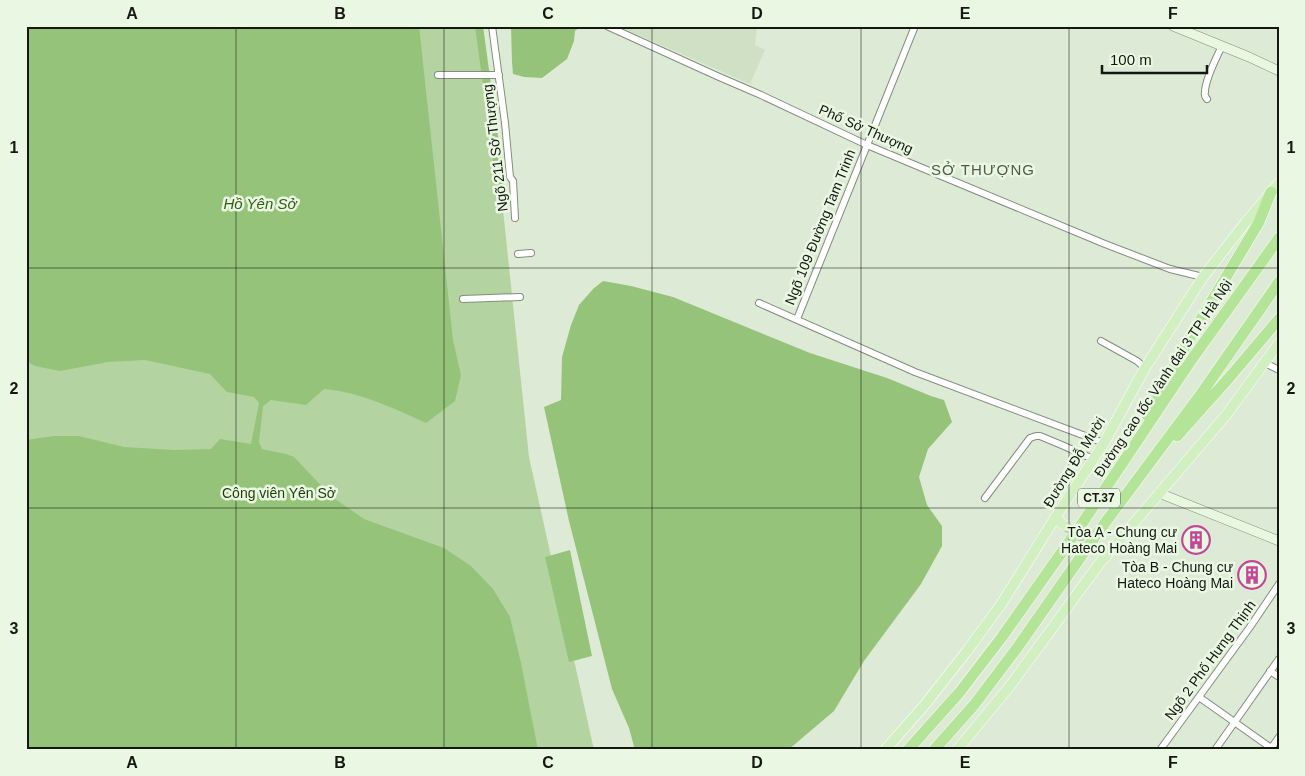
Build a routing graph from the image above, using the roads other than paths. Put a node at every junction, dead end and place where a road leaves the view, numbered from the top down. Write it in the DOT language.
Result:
graph roads {
  1 [pos="492,26"];
  2 [pos="607,26"];
  3 [pos="915,26"];
  4 [pos="1173,26"];
  5 [pos="1194,30"];
  6 [pos="1222,46"];
  7 [pos="1279,71"];
  8 [pos="438,74"];
  9 [pos="499,75"];
  10 [pos="1207,99"];
  11 [pos="867,145"];
  12 [pos="1275,188"];
  13 [pos="515,218"];
  14 [pos="1279,238"];
  15 [pos="530,253"];
  16 [pos="518,254"];
  17 [pos="1203,277"];
  18 [pos="1279,282"];
  19 [pos="520,297"];
  20 [pos="463,299"];
  21 [pos="759,303"];
  22 [pos="797,319"];
  23 [pos="1279,319"];
  24 [pos="1101,341"];
  25 [pos="1279,343"];
  26 [pos="1265,363"];
  27 [pos="1145,368"];
  28 [pos="1279,370"];
  29 [pos="1104,443"];
  30 [pos="1093,459"];
  31 [pos="1121,466"];
  32 [pos="1128,492"];
  33 [pos="1159,493"];
  34 [pos="985,498"];
  35 [pos="1055,518"];
  36 [pos="1064,526"];
  37 [pos="1279,541"];
  38 [pos="1095,547"];
  39 [pos="1106,555"];
  40 [pos="1279,584"];
  41 [pos="1279,660"];
  42 [pos="1270,671"];
  43 [pos="1279,677"];
  44 [pos="1199,697"];
  45 [pos="1235,722"];
  46 [pos="1279,738"];
  47 [pos="1272,749"];
  48 [pos="884,750"];
  49 [pos="908,750"];
  50 [pos="934,750"];
  51 [pos="957,750"];
  52 [pos="1160,750"];
  53 [pos="1216,750"];
  1 -- 9 [label="street, Ngõ 211 Sở Thượng"];
  2 -- 11 [label="street, Phố Sở Thượng"];
  3 -- 11 [label="street, Ngõ 109 Đường Tam Trinh"];
  4 -- 5 [label="street"];
  5 -- 6 [label="street"];
  6 -- 7 [label="street"];
  6 -- 10 [label="street"];
  8 -- 9 [label="street"];
  9 -- 13 [label="street, Ngõ 211 Sở Thượng"];
  11 -- 17 [label="street, Phố Sở Thượng"];
  11 -- 22 [label="street, Ngõ 109 Đường Tam Trinh"];
  12 -- 17 [label="main road, Đường Đỗ Mười"];
  12 -- 31 [label="highway"];
  14 -- 31 [label="highway, Đường cao tốc Vành đai 3 TP. Hà Nội / CT.37"];
  15 -- 16 [label="street"];
  17 -- 27 [label="main road, Đường Đỗ Mười"];
  18 -- 32 [label="highway, CT.37"];
  19 -- 20 [label="street"];
  21 -- 22 [label="street"];
  22 -- 29 [label="street"];
  23 -- 32 [label="highway"];
  24 -- 27 [label="street"];
  25 -- 26 [label="main road"];
  26 -- 28 [label="street"];
  26 -- 33 [label="main road"];
  27 -- 29 [label="main road, Đường Đỗ Mười"];
  29 -- 30 [label="main road, Đường Đỗ Mười"];
  30 -- 34 [label="street"];
  30 -- 35 [label="main road, Đường Đỗ Mười"];
  31 -- 49 [label="highway, Đường cao tốc Vành đai 3 TP. Hà Nội / CT.37"];
  32 -- 50 [label="highway, CT.37"];
  33 -- 37 [label="street"];
  33 -- 39 [label="main road"];
  35 -- 36 [label="main road"];
  35 -- 48 [label="main road, Đường Đỗ Mười"];
  38 -- 39 [label="main road"];
  39 -- 51 [label="main road"];
  40 -- 44 [label="street, Ngõ 2 Phố Hưng Thịnh"];
  41 -- 42 [label="street"];
  42 -- 43 [label="street"];
  42 -- 45 [label="street"];
  44 -- 45 [label="street"];
  44 -- 52 [label="street, Ngõ 2 Phố Hưng Thịnh"];
  45 -- 47 [label="street"];
  45 -- 53 [label="street"];
  46 -- 47 [label="street"];
}
